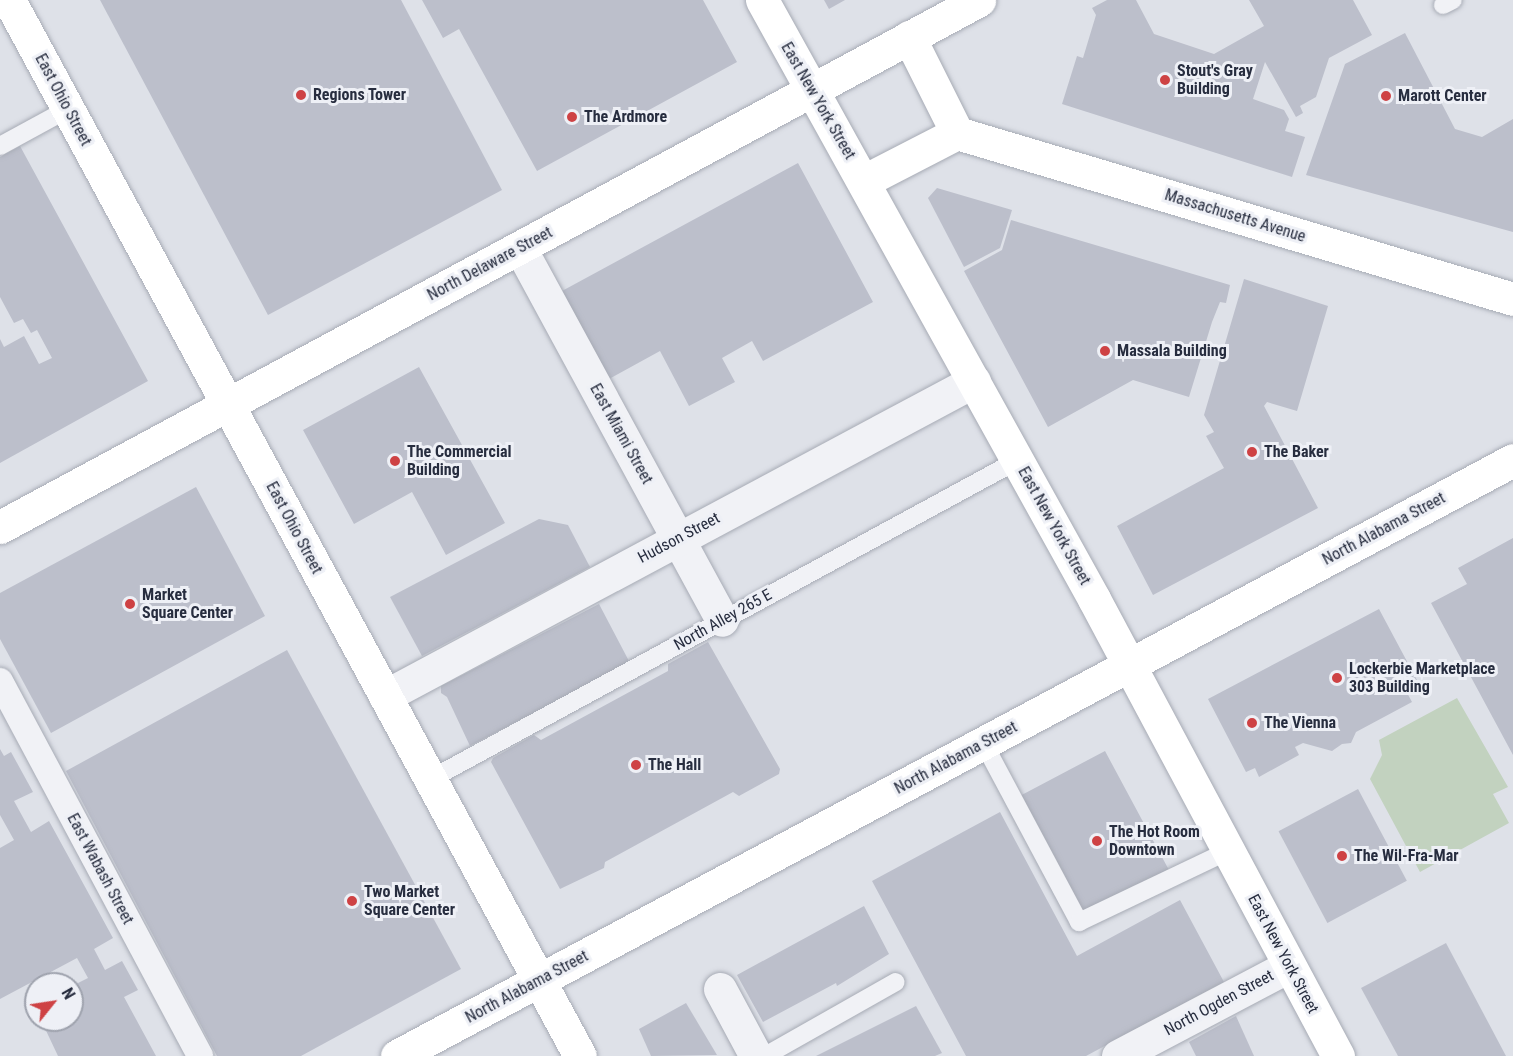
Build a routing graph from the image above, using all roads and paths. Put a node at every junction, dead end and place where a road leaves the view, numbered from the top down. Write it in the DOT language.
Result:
graph roads {
  1 [pos="9,0"];
  2 [pos="762,0"];
  3 [pos="978,0"];
  4 [pos="909,37"];
  5 [pos="813,88"];
  6 [pos="68,109"];
  7 [pos="957,133"];
  8 [pos="0,146"];
  9 [pos="864,182"];
  10 [pos="520,248"];
  11 [pos="1513,298"];
  12 [pos="974,381"];
  13 [pos="228,405"];
  14 [pos="1018,460"];
  15 [pos="1513,460"];
  16 [pos="0,527"];
  17 [pos="678,539"];
  18 [pos="722,620"];
  19 [pos="1130,665"];
  20 [pos="0,681"];
  21 [pos="385,696"];
  22 [pos="984,744"];
  23 [pos="429,780"];
  24 [pos="1227,851"];
  25 [pos="1289,966"];
  26 [pos="540,980"];
  27 [pos="896,982"];
  28 [pos="720,989"];
  29 [pos="1158,1047"];
  30 [pos="200,1056"];
  31 [pos="398,1056"];
  32 [pos="580,1056"];
  33 [pos="756,1056"];
  34 [pos="765,1056"];
  35 [pos="1118,1056"];
  36 [pos="1338,1056"];
  1 -- 6 [label="main road, East Ohio Street"];
  2 -- 5 [label="main road, East New York Street"];
  3 -- 4 [label="main road, North Delaware Street"];
  4 -- 5 [label="main road, North Delaware Street"];
  4 -- 7 [label="main road"];
  5 -- 9 [label="main road, East New York Street"];
  5 -- 10 [label="main road, North Delaware Street"];
  6 -- 8 [label="lane"];
  6 -- 13 [label="main road, East Ohio Street"];
  7 -- 9 [label="main road"];
  7 -- 11 [label="main road, Massachusetts Avenue"];
  9 -- 12 [label="main road, East New York Street"];
  10 -- 13 [label="main road, North Delaware Street"];
  10 -- 17 [label="street, East Miami Street"];
  12 -- 14 [label="main road, East New York Street"];
  12 -- 17 [label="street, Hudson Street"];
  13 -- 16 [label="main road, North Delaware Street"];
  13 -- 21 [label="main road, East Ohio Street"];
  14 -- 18 [label="lane, North Alley 265 E"];
  14 -- 19 [label="main road, East New York Street"];
  15 -- 19 [label="main road, North Alabama Street"];
  17 -- 18 [label="street, East Miami Street"];
  17 -- 21 [label="street, Hudson Street"];
  18 -- 23 [label="lane, North Alley 265 E"];
  19 -- 22 [label="main road, North Alabama Street"];
  19 -- 24 [label="main road, East New York Street"];
  20 -- 30 [label="street, East Wabash Street"];
  21 -- 23 [label="main road, East Ohio Street"];
  22 -- 24 [label="lane"];
  22 -- 26 [label="main road, North Alabama Street"];
  23 -- 26 [label="main road, East Ohio Street"];
  24 -- 25 [label="main road, East New York Street"];
  25 -- 29 [label="street, North Ogden Street"];
  25 -- 36 [label="main road, East New York Street"];
  26 -- 31 [label="main road, North Alabama Street"];
  26 -- 32 [label="main road, East Ohio Street"];
  27 -- 34 [label="lane"];
  28 -- 33 [label="street"];
  29 -- 35 [label="street, North Ogden Street"];
}
